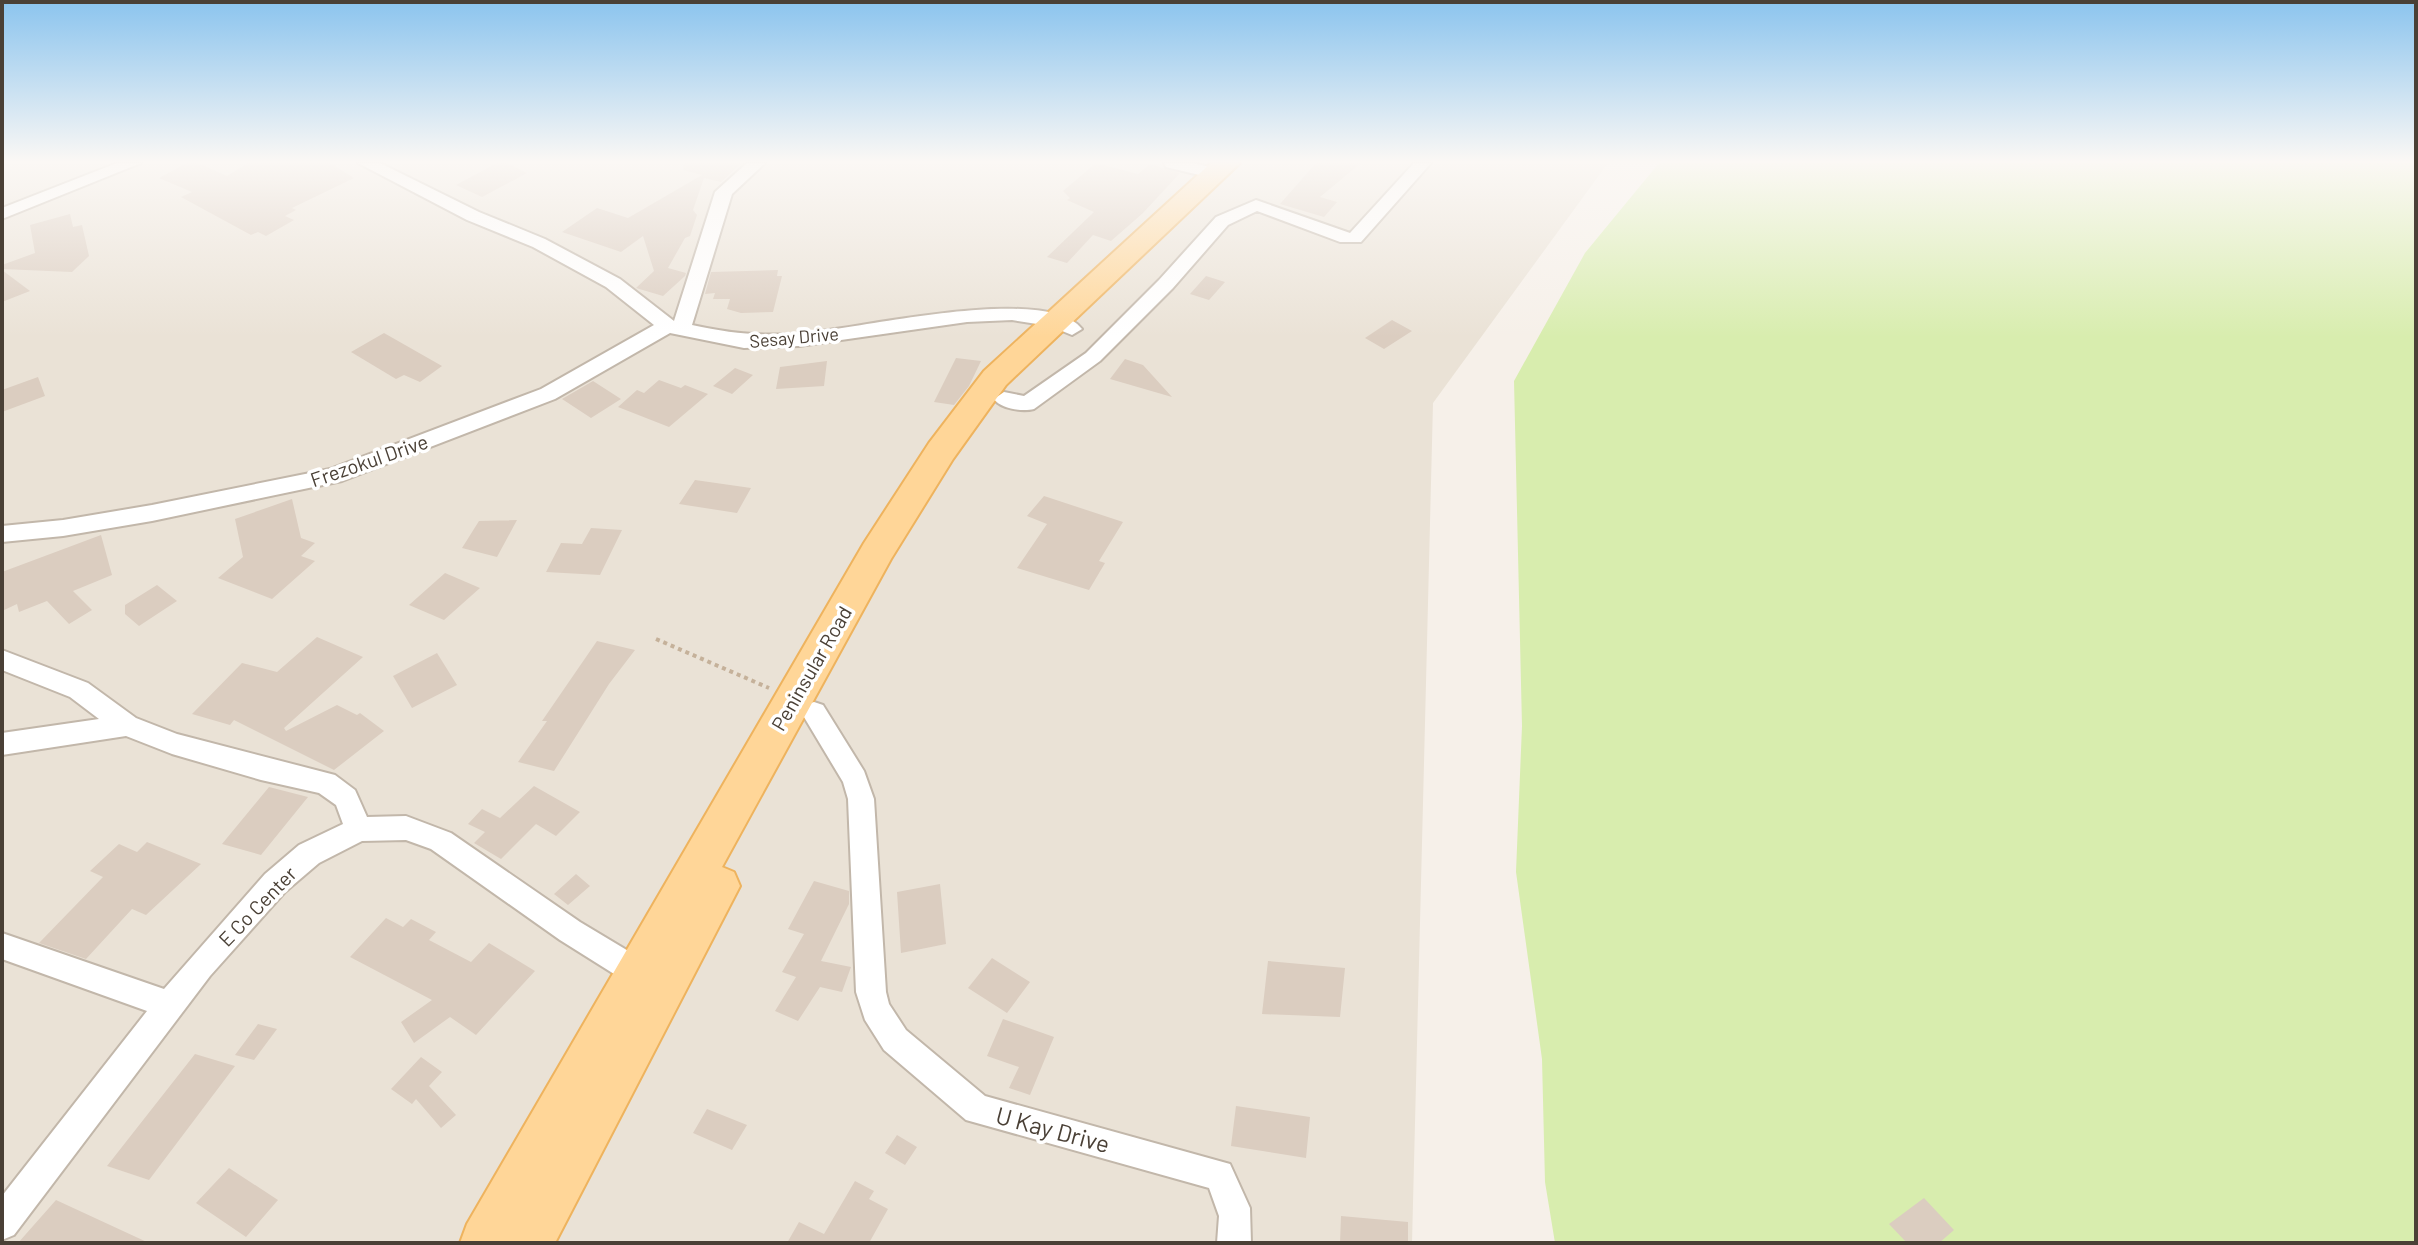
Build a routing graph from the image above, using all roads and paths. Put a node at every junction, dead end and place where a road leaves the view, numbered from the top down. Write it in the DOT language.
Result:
graph roads {
  1 [pos="485,221"];
  2 [pos="713,221"];
  3 [pos="1173,221"];
  4 [pos="1222,221"];
  5 [pos="1300,221"];
  6 [pos="1370,221"];
  7 [pos="1064,325"];
  8 [pos="674,328"];
  9 [pos="1004,399"];
  10 [pos="2,534"];
  11 [pos="656,639"];
  12 [pos="2,660"];
  13 [pos="804,705"];
  14 [pos="127,725"];
  15 [pos="2,744"];
  16 [pos="359,829"];
  17 [pos="2,946"];
  18 [pos="640,974"];
  19 [pos="170,1005"];
  20 [pos="2,1223"];
  21 [pos="486,1243"];
  22 [pos="526,1243"];
  23 [pos="1234,1243"];
  1 -- 8 [label="street, Sesay Drive"];
  2 -- 8 [label="street"];
  3 -- 7 [label="main road, Peninsular Road"];
  4 -- 9 [label="street"];
  5 -- 6 [label="street"];
  7 -- 8 [label="street, Sesay Drive"];
  7 -- 9 [label="main road, Peninsular Road"];
  7 -- 13 [label="main road, Peninsular Road"];
  8 -- 10 [label="street, Frezokul Drive"];
  9 -- 13 [label="main road, Peninsular Road"];
  11 -- 13 [label="path"];
  12 -- 14 [label="street"];
  13 -- 18 [label="main road, Peninsular Road"];
  13 -- 22 [label="main road, Peninsular Road"];
  13 -- 23 [label="street, U Kay Drive"];
  14 -- 15 [label="street"];
  14 -- 16 [label="street"];
  16 -- 18 [label="street, E Co Center"];
  16 -- 19 [label="street, E Co Center"];
  17 -- 19 [label="street"];
  18 -- 21 [label="main road, Peninsular Road"];
  19 -- 20 [label="street, E Co Center"];
}
